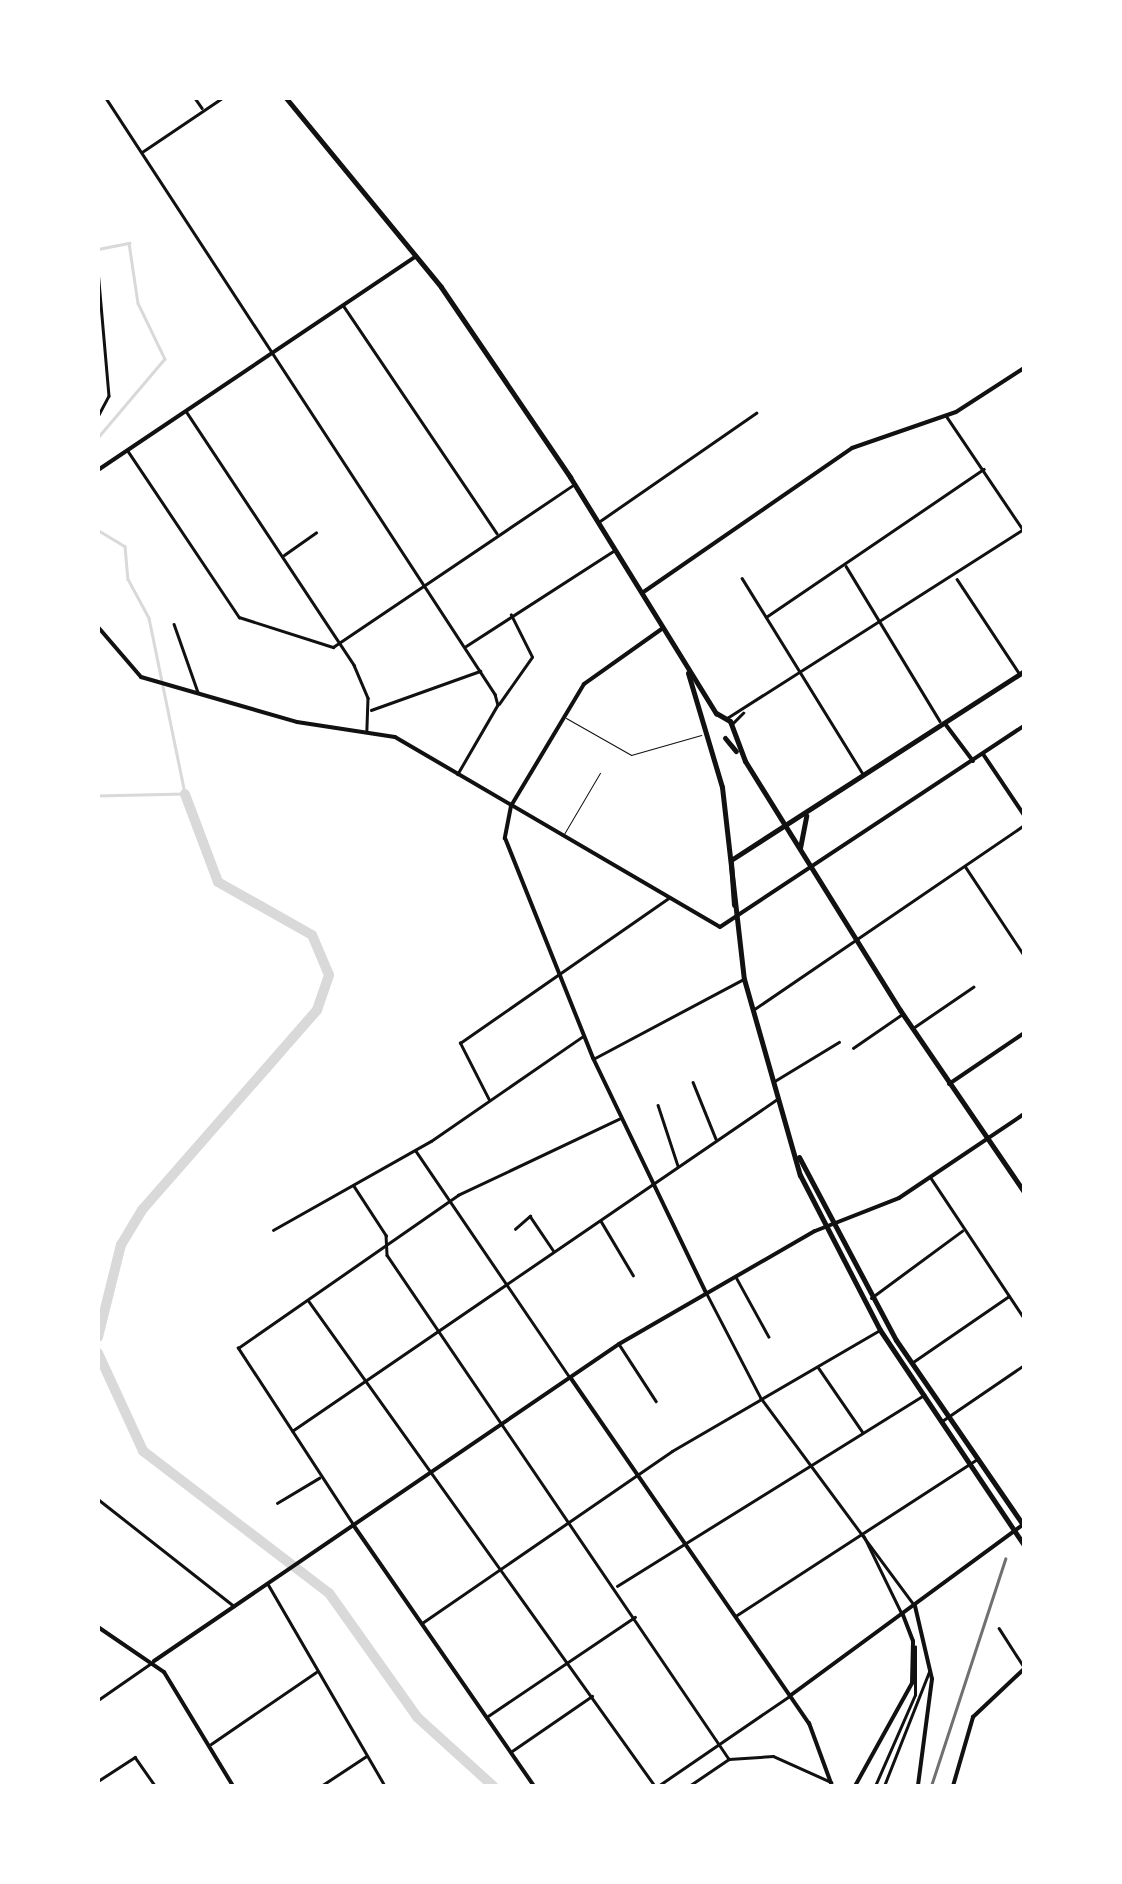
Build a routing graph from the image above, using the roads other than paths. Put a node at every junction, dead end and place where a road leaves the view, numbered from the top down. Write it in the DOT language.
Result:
graph roads {
  1 [pos="106,98"];
  2 [pos="195,98"];
  3 [pos="222,98"];
  4 [pos="286,98"];
  5 [pos="203,110"];
  6 [pos="140,152"];
  7 [pos="416,257"];
  8 [pos="98,270"];
  9 [pos="343,305"];
  10 [pos="268,356"];
  11 [pos="1024,368"];
  12 [pos="186,410"];
  13 [pos="756,412"];
  14 [pos="946,415"];
  15 [pos="98,417"];
  16 [pos="127,450"];
  17 [pos="984,469"];
  18 [pos="98,470"];
  19 [pos="575,484"];
  20 [pos="599,522"];
  21 [pos="1024,530"];
  22 [pos="316,532"];
  23 [pos="498,535"];
  24 [pos="616,549"];
  25 [pos="283,556"];
  26 [pos="845,566"];
  27 [pos="955,577"];
  28 [pos="742,578"];
  29 [pos="423,585"];
  30 [pos="642,593"];
  31 [pos="510,615"];
  32 [pos="766,617"];
  33 [pos="174,624"];
  34 [pos="98,627"];
  35 [pos="881,627"];
  36 [pos="663,628"];
  37 [pos="341,643"];
  38 [pos="465,647"];
  39 [pos="684,661"];
  40 [pos="480,671"];
  41 [pos="1022,672"];
  42 [pos="802,676"];
  43 [pos="197,693"];
  44 [pos="498,705"];
  45 [pos="369,710"];
  46 [pos="744,712"];
  47 [pos="716,713"];
  48 [pos="564,716"];
  49 [pos="707,718"];
  50 [pos="729,721"];
  51 [pos="946,725"];
  52 [pos="1024,726"];
  53 [pos="367,730"];
  54 [pos="704,734"];
  55 [pos="728,736"];
  56 [pos="710,741"];
  57 [pos="984,754"];
  58 [pos="973,762"];
  59 [pos="600,773"];
  60 [pos="458,775"];
  61 [pos="864,776"];
  62 [pos="511,806"];
  63 [pos="814,808"];
  64 [pos="1024,815"];
  65 [pos="785,826"];
  66 [pos="1024,826"];
  67 [pos="562,836"];
  68 [pos="801,851"];
  69 [pos="732,860"];
  70 [pos="965,866"];
  71 [pos="813,871"];
  72 [pos="668,898"];
  73 [pos="737,923"];
  74 [pos="856,940"];
  75 [pos="1024,955"];
  76 [pos="558,974"];
  77 [pos="744,979"];
  78 [pos="973,987"];
  79 [pos="753,1010"];
  80 [pos="902,1014"];
  81 [pos="912,1028"];
  82 [pos="1024,1034"];
  83 [pos="584,1036"];
  84 [pos="839,1042"];
  85 [pos="853,1048"];
  86 [pos="593,1058"];
  87 [pos="694,1082"];
  88 [pos="772,1082"];
  89 [pos="949,1084"];
  90 [pos="777,1099"];
  91 [pos="490,1101"];
  92 [pos="658,1104"];
  93 [pos="1024,1114"];
  94 [pos="620,1118"];
  95 [pos="986,1138"];
  96 [pos="717,1140"];
  97 [pos="415,1148"];
  98 [pos="795,1150"];
  99 [pos="679,1167"];
  100 [pos="930,1178"];
  101 [pos="651,1185"];
  102 [pos="354,1186"];
  103 [pos="1024,1190"];
  104 [pos="449,1200"];
  105 [pos="601,1220"];
  106 [pos="832,1223"];
  107 [pos="824,1227"];
  108 [pos="515,1229"];
  109 [pos="273,1230"];
  110 [pos="964,1230"];
  111 [pos="385,1245"];
  112 [pos="554,1252"];
  113 [pos="633,1275"];
  114 [pos="736,1276"];
  115 [pos="507,1283"];
  116 [pos="706,1293"];
  117 [pos="1009,1296"];
  118 [pos="306,1298"];
  119 [pos="871,1298"];
  120 [pos="1024,1318"];
  121 [pos="440,1329"];
  122 [pos="880,1330"];
  123 [pos="769,1337"];
  124 [pos="619,1344"];
  125 [pos="912,1363"];
  126 [pos="1024,1366"];
  127 [pos="818,1367"];
  128 [pos="570,1377"];
  129 [pos="365,1380"];
  130 [pos="930,1390"];
  131 [pos="922,1396"];
  132 [pos="762,1398"];
  133 [pos="656,1400"];
  134 [pos="949,1417"];
  135 [pos="941,1422"];
  136 [pos="503,1423"];
  137 [pos="290,1432"];
  138 [pos="863,1432"];
  139 [pos="978,1458"];
  140 [pos="812,1463"];
  141 [pos="970,1464"];
  142 [pos="431,1472"];
  143 [pos="636,1474"];
  144 [pos="321,1476"];
  145 [pos="98,1501"];
  146 [pos="277,1503"];
  147 [pos="570,1522"];
  148 [pos="1024,1525"];
  149 [pos="354,1526"];
  150 [pos="1016,1534"];
  151 [pos="864,1535"];
  152 [pos="683,1541"];
  153 [pos="1024,1545"];
  154 [pos="504,1566"];
  155 [pos="268,1584"];
  156 [pos="616,1587"];
  157 [pos="914,1606"];
  158 [pos="236,1607"];
  159 [pos="903,1615"];
  160 [pos="635,1616"];
  161 [pos="735,1616"];
  162 [pos="422,1622"];
  163 [pos="98,1626"];
  164 [pos="999,1628"];
  165 [pos="914,1640"];
  166 [pos="930,1658"];
  167 [pos="154,1661"];
  168 [pos="569,1661"];
  169 [pos="1024,1668"];
  170 [pos="318,1671"];
  171 [pos="791,1695"];
  172 [pos="592,1696"];
  173 [pos="98,1700"];
  174 [pos="487,1717"];
  175 [pos="722,1743"];
  176 [pos="210,1745"];
  177 [pos="511,1752"];
  178 [pos="367,1756"];
  179 [pos="729,1759"];
  180 [pos="98,1781"];
  181 [pos="832,1785"];
  182 [pos="154,1786"];
  183 [pos="233,1786"];
  184 [pos="321,1786"];
  185 [pos="385,1786"];
  186 [pos="534,1786"];
  187 [pos="656,1786"];
  188 [pos="689,1786"];
  189 [pos="824,1786"];
  190 [pos="855,1786"];
  191 [pos="875,1786"];
  192 [pos="884,1786"];
  193 [pos="918,1786"];
  194 [pos="952,1786"];
  1 -- 6 [label="street"];
  2 -- 5 [label="street"];
  3 -- 5 [label="street"];
  4 -- 7 [label="main road"];
  5 -- 6 [label="street"];
  6 -- 10 [label="street"];
  7 -- 9 [label="street"];
  7 -- 19 [label="main road"];
  8 -- 15 [label="street"];
  9 -- 10 [label="street"];
  9 -- 23 [label="street"];
  10 -- 12 [label="street"];
  10 -- 29 [label="street"];
  11 -- 14 [label="street"];
  12 -- 16 [label="street"];
  12 -- 25 [label="street"];
  13 -- 20 [label="street"];
  14 -- 17 [label="street"];
  14 -- 30 [label="street"];
  16 -- 18 [label="street"];
  16 -- 37 [label="street"];
  17 -- 21 [label="street"];
  17 -- 26 [label="street"];
  19 -- 20 [label="main road"];
  19 -- 23 [label="street"];
  20 -- 24 [label="main road"];
  21 -- 27 [label="street"];
  22 -- 25 [label="street"];
  23 -- 29 [label="street"];
  24 -- 30 [label="main road"];
  24 -- 31 [label="street"];
  25 -- 37 [label="street"];
  26 -- 32 [label="street"];
  26 -- 35 [label="street"];
  27 -- 35 [label="street"];
  27 -- 41 [label="street"];
  28 -- 32 [label="street"];
  29 -- 37 [label="street"];
  29 -- 38 [label="street"];
  30 -- 36 [label="main road"];
  31 -- 38 [label="street"];
  31 -- 44 [label="street"];
  32 -- 42 [label="street"];
  33 -- 43 [label="street"];
  34 -- 43 [label="street"];
  35 -- 42 [label="street"];
  35 -- 51 [label="street"];
  36 -- 39 [label="main road"];
  36 -- 48 [label="street"];
  37 -- 45 [label="street"];
  38 -- 40 [label="street"];
  39 -- 47 [label="main road"];
  39 -- 49 [label="main road"];
  40 -- 44 [label="street"];
  40 -- 45 [label="street"];
  41 -- 51 [label="main road"];
  42 -- 46 [label="street"];
  42 -- 61 [label="street"];
  43 -- 53 [label="street"];
  44 -- 60 [label="street"];
  45 -- 53 [label="street"];
  46 -- 50 [label="street"];
  46 -- 50 [label="street"];
  47 -- 49 [label="main road"];
  47 -- 50 [label="main road"];
  48 -- 54 [label="lane"];
  48 -- 62 [label="street"];
  49 -- 54 [label="main road"];
  50 -- 55 [label="main road"];
  51 -- 58 [label="street"];
  51 -- 61 [label="main road"];
  52 -- 57 [label="street"];
  53 -- 60 [label="street"];
  54 -- 56 [label="main road"];
  55 -- 56 [label="main road"];
  55 -- 65 [label="main road"];
  56 -- 69 [label="main road"];
  57 -- 58 [label="street"];
  57 -- 64 [label="street"];
  58 -- 71 [label="street"];
  59 -- 67 [label="lane"];
  60 -- 62 [label="street"];
  61 -- 63 [label="main road"];
  62 -- 67 [label="street"];
  62 -- 76 [label="street"];
  63 -- 65 [label="main road"];
  63 -- 68 [label="main road"];
  65 -- 68 [label="main road"];
  65 -- 69 [label="main road"];
  66 -- 70 [label="street"];
  67 -- 72 [label="street"];
  68 -- 71 [label="main road"];
  69 -- 73 [label="main road"];
  70 -- 74 [label="street"];
  70 -- 75 [label="street"];
  71 -- 73 [label="street"];
  71 -- 74 [label="main road"];
  72 -- 73 [label="street"];
  72 -- 76 [label="street"];
  73 -- 77 [label="main road"];
  74 -- 79 [label="street"];
  74 -- 80 [label="main road"];
  76 -- 83 [label="street"];
  76 -- 91 [label="street"];
  77 -- 79 [label="main road"];
  77 -- 86 [label="street"];
  78 -- 81 [label="street"];
  79 -- 88 [label="main road"];
  80 -- 81 [label="main road"];
  80 -- 85 [label="street"];
  81 -- 89 [label="main road"];
  82 -- 89 [label="street"];
  83 -- 86 [label="street"];
  83 -- 91 [label="street"];
  84 -- 88 [label="street"];
  86 -- 94 [label="street"];
  87 -- 96 [label="street"];
  88 -- 90 [label="main road"];
  89 -- 95 [label="main road"];
  90 -- 96 [label="street"];
  90 -- 98 [label="main road"];
  91 -- 97 [label="street"];
  92 -- 99 [label="street"];
  93 -- 95 [label="street"];
  94 -- 101 [label="street"];
  94 -- 104 [label="street"];
  95 -- 100 [label="street"];
  95 -- 103 [label="main road"];
  96 -- 99 [label="street"];
  97 -- 102 [label="street"];
  97 -- 104 [label="street"];
  98 -- 106 [label="main road"];
  98 -- 107 [label="main road"];
  99 -- 101 [label="street"];
  100 -- 106 [label="street"];
  100 -- 110 [label="street"];
  101 -- 105 [label="street"];
  101 -- 116 [label="street"];
  102 -- 109 [label="street"];
  102 -- 111 [label="street"];
  104 -- 111 [label="street"];
  104 -- 115 [label="street"];
  105 -- 112 [label="street"];
  105 -- 113 [label="street"];
  106 -- 107 [label="street"];
  106 -- 119 [label="main road"];
  107 -- 114 [label="street"];
  107 -- 122 [label="main road"];
  108 -- 112 [label="street"];
  110 -- 117 [label="street"];
  110 -- 119 [label="street"];
  111 -- 118 [label="street"];
  111 -- 121 [label="street"];
  112 -- 115 [label="street"];
  114 -- 116 [label="street"];
  114 -- 123 [label="street"];
  115 -- 121 [label="street"];
  115 -- 128 [label="street"];
  116 -- 124 [label="street"];
  116 -- 132 [label="street"];
  117 -- 120 [label="street"];
  117 -- 125 [label="street"];
  118 -- 129 [label="street"];
  118 -- 137 [label="street"];
  119 -- 125 [label="main road"];
  121 -- 129 [label="street"];
  121 -- 136 [label="street"];
  122 -- 127 [label="street"];
  122 -- 131 [label="main road"];
  124 -- 128 [label="street"];
  124 -- 133 [label="street"];
  125 -- 130 [label="main road"];
  126 -- 134 [label="street"];
  127 -- 132 [label="street"];
  127 -- 138 [label="street"];
  128 -- 136 [label="street"];
  128 -- 143 [label="street"];
  129 -- 137 [label="street"];
  129 -- 142 [label="street"];
  130 -- 131 [label="street"];
  130 -- 134 [label="main road"];
  131 -- 135 [label="main road"];
  131 -- 138 [label="street"];
  132 -- 140 [label="street"];
  132 -- 143 [label="street"];
  134 -- 135 [label="street"];
  134 -- 139 [label="main road"];
  135 -- 141 [label="main road"];
  136 -- 142 [label="street"];
  136 -- 147 [label="street"];
  137 -- 144 [label="street"];
  138 -- 140 [label="street"];
  139 -- 141 [label="street"];
  139 -- 148 [label="main road"];
  140 -- 151 [label="street"];
  140 -- 152 [label="street"];
  141 -- 150 [label="main road"];
  141 -- 151 [label="street"];
  142 -- 149 [label="street"];
  142 -- 154 [label="street"];
  143 -- 147 [label="street"];
  143 -- 152 [label="street"];
  144 -- 146 [label="street"];
  144 -- 149 [label="street"];
  145 -- 158 [label="street"];
  147 -- 154 [label="street"];
  147 -- 156 [label="street"];
  148 -- 150 [label="street"];
  149 -- 155 [label="street"];
  149 -- 162 [label="street"];
  150 -- 153 [label="main road"];
  150 -- 157 [label="street"];
  151 -- 157 [label="street"];
  151 -- 159 [label="street"];
  151 -- 161 [label="street"];
  152 -- 156 [label="street"];
  152 -- 161 [label="street"];
  154 -- 162 [label="street"];
  154 -- 168 [label="street"];
  155 -- 158 [label="street"];
  155 -- 170 [label="street"];
  156 -- 160 [label="street"];
  157 -- 159 [label="street"];
  157 -- 166 [label="street"];
  158 -- 167 [label="street"];
  159 -- 165 [label="street"];
  159 -- 171 [label="street"];
  160 -- 168 [label="street"];
  160 -- 175 [label="street"];
  161 -- 171 [label="street"];
  162 -- 174 [label="street"];
  163 -- 167 [label="street"];
  164 -- 169 [label="street"];
  165 -- 190 [label="street"];
  165 -- 191 [label="street"];
  166 -- 192 [label="street"];
  166 -- 193 [label="street"];
  167 -- 173 [label="street"];
  167 -- 176 [label="street"];
  168 -- 172 [label="street"];
  168 -- 174 [label="street"];
  169 -- 194 [label="street"];
  170 -- 176 [label="street"];
  170 -- 178 [label="street"];
  171 -- 175 [label="street"];
  171 -- 181 [label="street"];
  172 -- 177 [label="street"];
  172 -- 187 [label="street"];
  174 -- 177 [label="street"];
  175 -- 179 [label="street"];
  175 -- 187 [label="street"];
  176 -- 183 [label="street"];
  177 -- 186 [label="street"];
  178 -- 184 [label="street"];
  178 -- 185 [label="street"];
  179 -- 181 [label="street"];
  179 -- 188 [label="street"];
  180 -- 182 [label="street"];
  181 -- 189 [label="street"];
}
